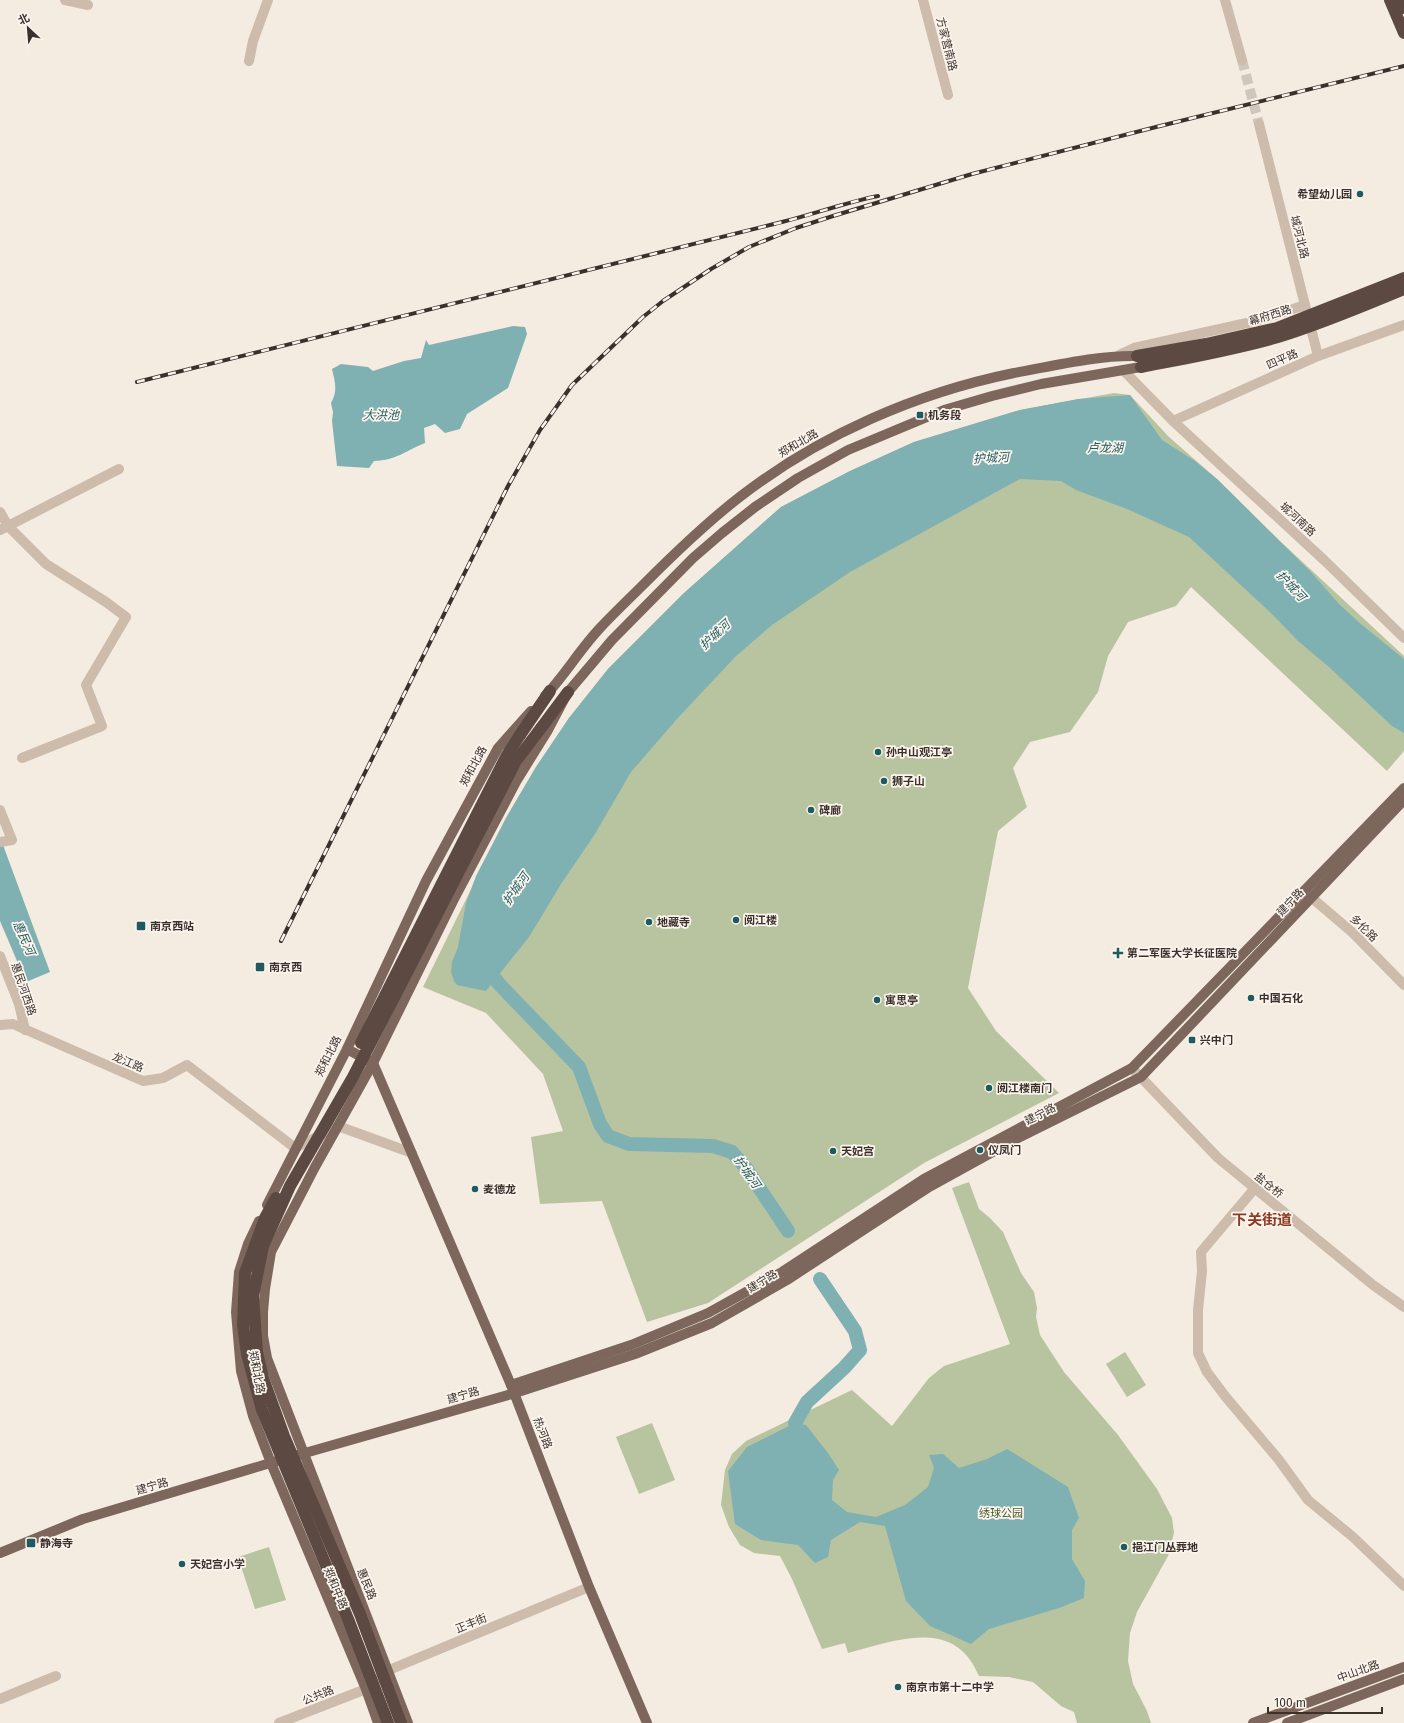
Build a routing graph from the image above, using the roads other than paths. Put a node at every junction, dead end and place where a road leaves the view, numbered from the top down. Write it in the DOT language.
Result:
graph roads {
  1 [pos="65,0"];
  2 [pos="268,0"];
  3 [pos="923,0"];
  4 [pos="1225,0"];
  5 [pos="1390,0"];
  6 [pos="1401,0"];
  7 [pos="88,5"];
  8 [pos="1404,8"];
  9 [pos="1404,32"];
  10 [pos="1242,60"];
  11 [pos="249,61"];
  12 [pos="948,95"];
  13 [pos="1259,124"];
  14 [pos="1404,278"];
  15 [pos="1404,289"];
  16 [pos="1305,305"];
  17 [pos="1404,325"];
  18 [pos="1119,355"];
  19 [pos="1318,356"];
  20 [pos="1139,361"];
  21 [pos="1123,370"];
  22 [pos="1172,421"];
  23 [pos="119,469"];
  24 [pos="0,512"];
  25 [pos="4,528"];
  26 [pos="1404,638"];
  27 [pos="550,691"];
  28 [pos="568,692"];
  29 [pos="22,758"];
  30 [pos="1404,788"];
  31 [pos="1404,800"];
  32 [pos="0,810"];
  33 [pos="6,841"];
  34 [pos="1308,894"];
  35 [pos="0,956"];
  36 [pos="1404,985"];
  37 [pos="0,1025"];
  38 [pos="25,1030"];
  39 [pos="346,1049"];
  40 [pos="373,1063"];
  41 [pos="1132,1068"];
  42 [pos="1141,1077"];
  43 [pos="338,1126"];
  44 [pos="295,1148"];
  45 [pos="412,1153"];
  46 [pos="1254,1188"];
  47 [pos="1403,1305"];
  48 [pos="513,1389"];
  49 [pos="303,1453"];
  50 [pos="271,1463"];
  51 [pos="0,1553"];
  52 [pos="1404,1586"];
  53 [pos="589,1587"];
  54 [pos="1404,1667"];
  55 [pos="389,1670"];
  56 [pos="56,1676"];
  57 [pos="1404,1679"];
  58 [pos="366,1688"];
  59 [pos="0,1699"];
  60 [pos="279,1723"];
  61 [pos="378,1723"];
  62 [pos="388,1723"];
  63 [pos="401,1723"];
  64 [pos="408,1723"];
  65 [pos="647,1723"];
  66 [pos="1253,1723"];
  67 [pos="1287,1723"];
  1 -- 7 [label="street"];
  2 -- 11 [label="street"];
  3 -- 12 [label="street, 方家营南路"];
  4 -- 10 [label="street"];
  5 -- 9 [label="highway"];
  6 -- 8 [label="highway"];
  13 -- 16 [label="street, 城河北路"];
  14 -- 20 [label="highway, 幕府西路, bridge"];
  15 -- 20 [label="highway, 幕府西路, bridge"];
  16 -- 18 [label="street"];
  16 -- 19 [label="street, 城河北路"];
  17 -- 19 [label="street, 四平路"];
  18 -- 20 [label="main road, 郑和北路"];
  18 -- 27 [label="main road, 郑和北路"];
  19 -- 22 [label="street, 四平路"];
  20 -- 21 [label="main road, 郑和北路"];
  21 -- 22 [label="street, 城河南路"];
  21 -- 28 [label="main road, 郑和北路"];
  22 -- 26 [label="street, 城河南路"];
  23 -- 25 [label="street"];
  24 -- 25 [label="street"];
  25 -- 29 [label="street"];
  27 -- 39 [label="main road, 郑和北路"];
  27 -- 62 [label="highway, 郑和北路, bridge"];
  28 -- 40 [label="main road, 郑和北路"];
  28 -- 63 [label="highway, 郑和北路, bridge"];
  30 -- 34 [label="main road, 建宁路"];
  31 -- 34 [label="main road, 建宁路"];
  32 -- 33 [label="street"];
  34 -- 36 [label="street, 多伦路"];
  34 -- 41 [label="main road, 建宁路"];
  34 -- 42 [label="main road, 建宁路"];
  35 -- 38 [label="street, 惠民河西路"];
  37 -- 38 [label="street, 龙江路"];
  38 -- 44 [label="street, 龙江路"];
  39 -- 40 [label="main road"];
  39 -- 44 [label="main road, 郑和北路"];
  40 -- 43 [label="main road, 郑和北路"];
  40 -- 45 [label="main road, 热河路"];
  41 -- 42 [label="street, 盐仓桥"];
  41 -- 48 [label="main road, 建宁路"];
  42 -- 46 [label="street, 盐仓桥"];
  42 -- 48 [label="main road, 建宁路"];
  43 -- 44 [label="street"];
  43 -- 45 [label="street"];
  43 -- 49 [label="main road, 郑和北路"];
  44 -- 50 [label="main road, 郑和北路"];
  45 -- 48 [label="main road, 热河路"];
  46 -- 47 [label="street, 盐仓桥"];
  46 -- 52 [label="street"];
  48 -- 49 [label="main road, 建宁路"];
  48 -- 53 [label="main road, 热河路"];
  49 -- 50 [label="main road, 建宁路"];
  49 -- 55 [label="main road, 惠民路"];
  50 -- 51 [label="main road, 建宁路"];
  50 -- 58 [label="main road, 郑和中路"];
  53 -- 55 [label="street, 正丰街"];
  53 -- 65 [label="main road, 热河路"];
  54 -- 66 [label="main road, 中山北路"];
  55 -- 58 [label="street, 正丰街"];
  55 -- 64 [label="main road, 惠民路"];
  56 -- 59 [label="street"];
  57 -- 67 [label="main road"];
  58 -- 60 [label="street, 公共路"];
  58 -- 61 [label="main road, 郑和中路"];
}
